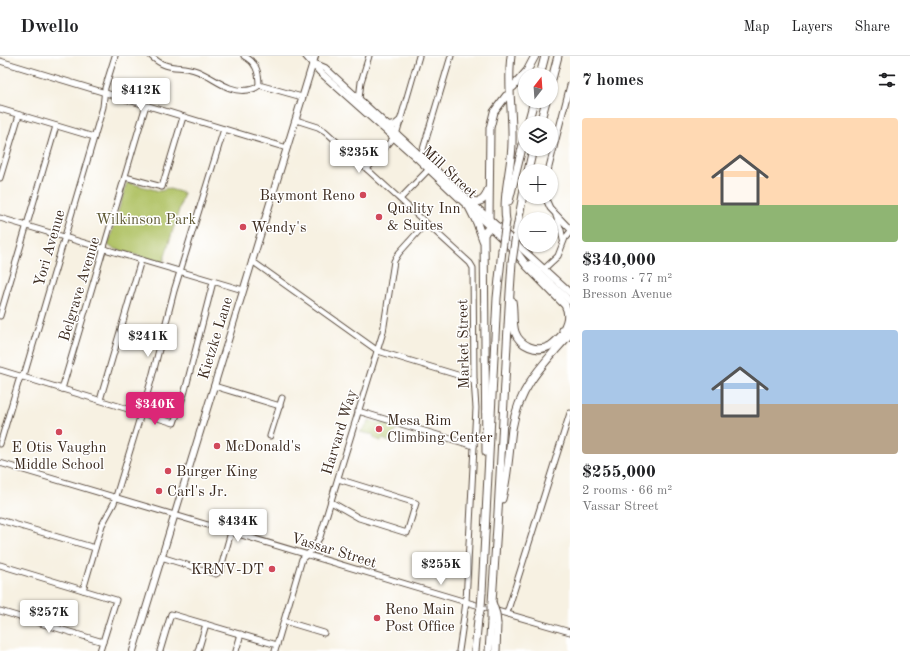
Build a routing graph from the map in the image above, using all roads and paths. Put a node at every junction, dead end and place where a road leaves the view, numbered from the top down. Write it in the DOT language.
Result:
graph roads {
  1 [pos="7,56"];
  2 [pos="115,56"];
  3 [pos="151,56"];
  4 [pos="244,56"];
  5 [pos="306,56"];
  6 [pos="369,56"];
  7 [pos="420,56"];
  8 [pos="451,56"];
  9 [pos="511,56"];
  10 [pos="535,56"];
  11 [pos="545,56"];
  12 [pos="558,57"];
  13 [pos="314,59"];
  14 [pos="3,62"];
  15 [pos="542,68"];
  16 [pos="555,68"];
  17 [pos="361,82"];
  18 [pos="259,85"];
  19 [pos="570,85"];
  20 [pos="513,87"];
  21 [pos="349,90"];
  22 [pos="104,92"];
  23 [pos="506,96"];
  24 [pos="302,98"];
  25 [pos="359,99"];
  26 [pos="146,105"];
  27 [pos="0,109"];
  28 [pos="19,115"];
  29 [pos="183,117"];
  30 [pos="296,120"];
  31 [pos="401,120"];
  32 [pos="56,126"];
  33 [pos="388,126"];
  34 [pos="224,129"];
  35 [pos="396,136"];
  36 [pos="94,137"];
  37 [pos="287,148"];
  38 [pos="421,156"];
  39 [pos="520,156"];
  40 [pos="550,164"];
  41 [pos="430,168"];
  42 [pos="367,169"];
  43 [pos="125,177"];
  44 [pos="0,178"];
  45 [pos="489,186"];
  46 [pos="400,199"];
  47 [pos="469,204"];
  48 [pos="521,204"];
  49 [pos="548,204"];
  50 [pos="550,208"];
  51 [pos="0,218"];
  52 [pos="488,218"];
  53 [pos="506,221"];
  54 [pos="426,223"];
  55 [pos="27,226"];
  56 [pos="492,227"];
  57 [pos="570,229"];
  58 [pos="570,232"];
  59 [pos="65,237"];
  60 [pos="562,246"];
  61 [pos="103,249"];
  62 [pos="485,252"];
  63 [pos="517,253"];
  64 [pos="141,260"];
  65 [pos="252,261"];
  66 [pos="544,269"];
  67 [pos="180,272"];
  68 [pos="511,279"];
  69 [pos="213,282"];
  70 [pos="243,290"];
  71 [pos="570,293"];
  72 [pos="570,301"];
  73 [pos="0,316"];
  74 [pos="570,326"];
  75 [pos="570,334"];
  76 [pos="555,342"];
  77 [pos="377,350"];
  78 [pos="0,370"];
  79 [pos="22,377"];
  80 [pos="474,380"];
  81 [pos="214,386"];
  82 [pos="62,389"];
  83 [pos="282,398"];
  84 [pos="100,400"];
  85 [pos="280,406"];
  86 [pos="358,411"];
  87 [pos="142,412"];
  88 [pos="570,413"];
  89 [pos="270,436"];
  90 [pos="0,444"];
  91 [pos="474,446"];
  92 [pos="0,463"];
  93 [pos="488,474"];
  94 [pos="338,480"];
  95 [pos="116,498"];
  96 [pos="331,502"];
  97 [pos="498,512"];
  98 [pos="174,514"];
  99 [pos="0,520"];
  100 [pos="231,532"];
  101 [pos="95,548"];
  102 [pos="307,555"];
  103 [pos="161,557"];
  104 [pos="0,565"];
  105 [pos="83,590"];
  106 [pos="466,602"];
  107 [pos="0,611"];
  108 [pos="508,613"];
  109 [pos="480,619"];
  110 [pos="284,621"];
  111 [pos="494,623"];
  112 [pos="206,624"];
  113 [pos="570,632"];
  114 [pos="241,634"];
  115 [pos="324,634"];
  116 [pos="103,642"];
  117 [pos="277,645"];
  118 [pos="100,651"];
  119 [pos="132,651"];
  120 [pos="160,651"];
  121 [pos="198,651"];
  122 [pos="236,651"];
  123 [pos="275,651"];
  124 [pos="459,651"];
  125 [pos="475,651"];
  126 [pos="479,651"];
  127 [pos="489,651"];
  128 [pos="496,651"];
  1 -- 14 [label="street"];
  2 -- 22 [label="street, Yori Avenue"];
  3 -- 18 [label="street"];
  4 -- 18 [label="street"];
  5 -- 13 [label="main road, Mill Street"];
  6 -- 17 [label="street"];
  7 -- 31 [label="street"];
  8 -- 38 [label="street"];
  9 -- 53 [label="highway"];
  10 -- 20 [label="highway"];
  11 -- 15 [label="highway"];
  12 -- 16 [label="highway"];
  13 -- 21 [label="main road, Mill Street"];
  13 -- 24 [label="main road, Kietzke Lane"];
  13 -- 35 [label="main road, Mill Street"];
  14 -- 22 [label="street"];
  17 -- 21 [label="street"];
  17 -- 25 [label="street"];
  18 -- 24 [label="street"];
  19 -- 40 [label="street"];
  21 -- 25 [label="main road, Mill Street"];
  22 -- 26 [label="street"];
  22 -- 36 [label="street, Yori Avenue"];
  23 -- 45 [label="highway"];
  24 -- 30 [label="main road, Kietzke Lane"];
  25 -- 33 [label="main road, Mill Street"];
  26 -- 29 [label="street"];
  26 -- 43 [label="street, Belgrave Avenue"];
  27 -- 28 [label="street"];
  28 -- 32 [label="street"];
  28 -- 44 [label="street"];
  29 -- 34 [label="street"];
  29 -- 43 [label="street"];
  30 -- 37 [label="main road, Kietzke Lane"];
  30 -- 42 [label="street, Market Street"];
  31 -- 33 [label="main road"];
  31 -- 35 [label="street"];
  32 -- 36 [label="street"];
  32 -- 55 [label="street"];
  33 -- 35 [label="main road, Mill Street"];
  34 -- 37 [label="street"];
  34 -- 67 [label="street"];
  35 -- 38 [label="main road, Mill Street"];
  35 -- 41 [label="main road, Mill Street"];
  35 -- 42 [label="street"];
  36 -- 59 [label="street, Yori Avenue"];
  37 -- 65 [label="main road, Kietzke Lane"];
  38 -- 41 [label="main road, Mill Street"];
  39 -- 53 [label="highway"];
  41 -- 46 [label="street"];
  41 -- 47 [label="main road, Mill Street"];
  42 -- 46 [label="street, Market Street"];
  43 -- 61 [label="street, Belgrave Avenue"];
  45 -- 47 [label="highway"];
  45 -- 52 [label="highway"];
  46 -- 54 [label="street, Market Street"];
  47 -- 52 [label="main road, Mill Street"];
  47 -- 56 [label="main road, Mill Street"];
  47 -- 62 [label="highway"];
  48 -- 68 [label="highway, bridge"];
  49 -- 50 [label="street"];
  50 -- 57 [label="street"];
  50 -- 60 [label="street"];
  51 -- 55 [label="street"];
  52 -- 56 [label="highway"];
  53 -- 93 [label="highway, bridge"];
  54 -- 77 [label="street, Harvard Way"];
  54 -- 80 [label="street, Market Street"];
  55 -- 59 [label="street"];
  55 -- 73 [label="street"];
  56 -- 62 [label="highway"];
  56 -- 63 [label="main road, Mill Street"];
  56 -- 66 [label="main road, Mill Street"];
  58 -- 60 [label="street"];
  59 -- 61 [label="street"];
  59 -- 79 [label="street, Yori Avenue"];
  60 -- 66 [label="street"];
  61 -- 64 [label="street"];
  61 -- 82 [label="street, Belgrave Avenue"];
  62 -- 93 [label="highway"];
  63 -- 72 [label="main road, Mill Street"];
  63 -- 76 [label="highway"];
  64 -- 67 [label="street"];
  64 -- 84 [label="street"];
  65 -- 70 [label="main road, Kietzke Lane"];
  65 -- 77 [label="street"];
  66 -- 71 [label="main road, Mill Street"];
  67 -- 69 [label="street"];
  67 -- 87 [label="street"];
  68 -- 76 [label="highway"];
  68 -- 97 [label="highway"];
  69 -- 70 [label="street"];
  69 -- 87 [label="street"];
  70 -- 81 [label="main road, Kietzke Lane"];
  74 -- 76 [label="highway"];
  75 -- 97 [label="highway"];
  77 -- 80 [label="street"];
  77 -- 86 [label="street, Harvard Way"];
  78 -- 79 [label="street"];
  79 -- 82 [label="street"];
  79 -- 90 [label="street, Yori Avenue"];
  80 -- 91 [label="street, Market Street"];
  81 -- 85 [label="street"];
  81 -- 98 [label="main road, Kietzke Lane"];
  82 -- 84 [label="street"];
  83 -- 85 [label="street"];
  84 -- 87 [label="street"];
  85 -- 89 [label="street"];
  86 -- 91 [label="street"];
  86 -- 94 [label="street, Harvard Way"];
  87 -- 95 [label="street"];
  88 -- 108 [label="street"];
  91 -- 106 [label="street, Market Street"];
  92 -- 95 [label="street, Vassar Street"];
  93 -- 109 [label="highway, bridge"];
  94 -- 96 [label="street, Harvard Way"];
  94 -- 96 [label="street"];
  95 -- 98 [label="street, Vassar Street"];
  95 -- 101 [label="street"];
  96 -- 102 [label="street, Harvard Way"];
  97 -- 111 [label="highway, bridge"];
  98 -- 100 [label="street, Vassar Street"];
  98 -- 103 [label="main road, Kietzke Lane"];
  99 -- 101 [label="street"];
  100 -- 102 [label="street, Vassar Street"];
  100 -- 103 [label="street"];
  101 -- 105 [label="street"];
  102 -- 106 [label="street, Vassar Street"];
  102 -- 110 [label="street, Harvard Way"];
  103 -- 119 [label="main road, Kietzke Lane"];
  104 -- 105 [label="street"];
  105 -- 116 [label="street"];
  106 -- 108 [label="street, Vassar Street"];
  106 -- 124 [label="street, Market Street"];
  107 -- 116 [label="street"];
  108 -- 113 [label="street, Vassar Street"];
  109 -- 125 [label="highway"];
  109 -- 126 [label="highway"];
  110 -- 115 [label="street"];
  110 -- 117 [label="street, Harvard Way"];
  111 -- 127 [label="highway"];
  111 -- 128 [label="highway"];
  112 -- 114 [label="street"];
  112 -- 120 [label="street"];
  112 -- 121 [label="street"];
  114 -- 117 [label="street"];
  114 -- 122 [label="street"];
  116 -- 118 [label="street"];
  117 -- 123 [label="street, Harvard Way"];
}
